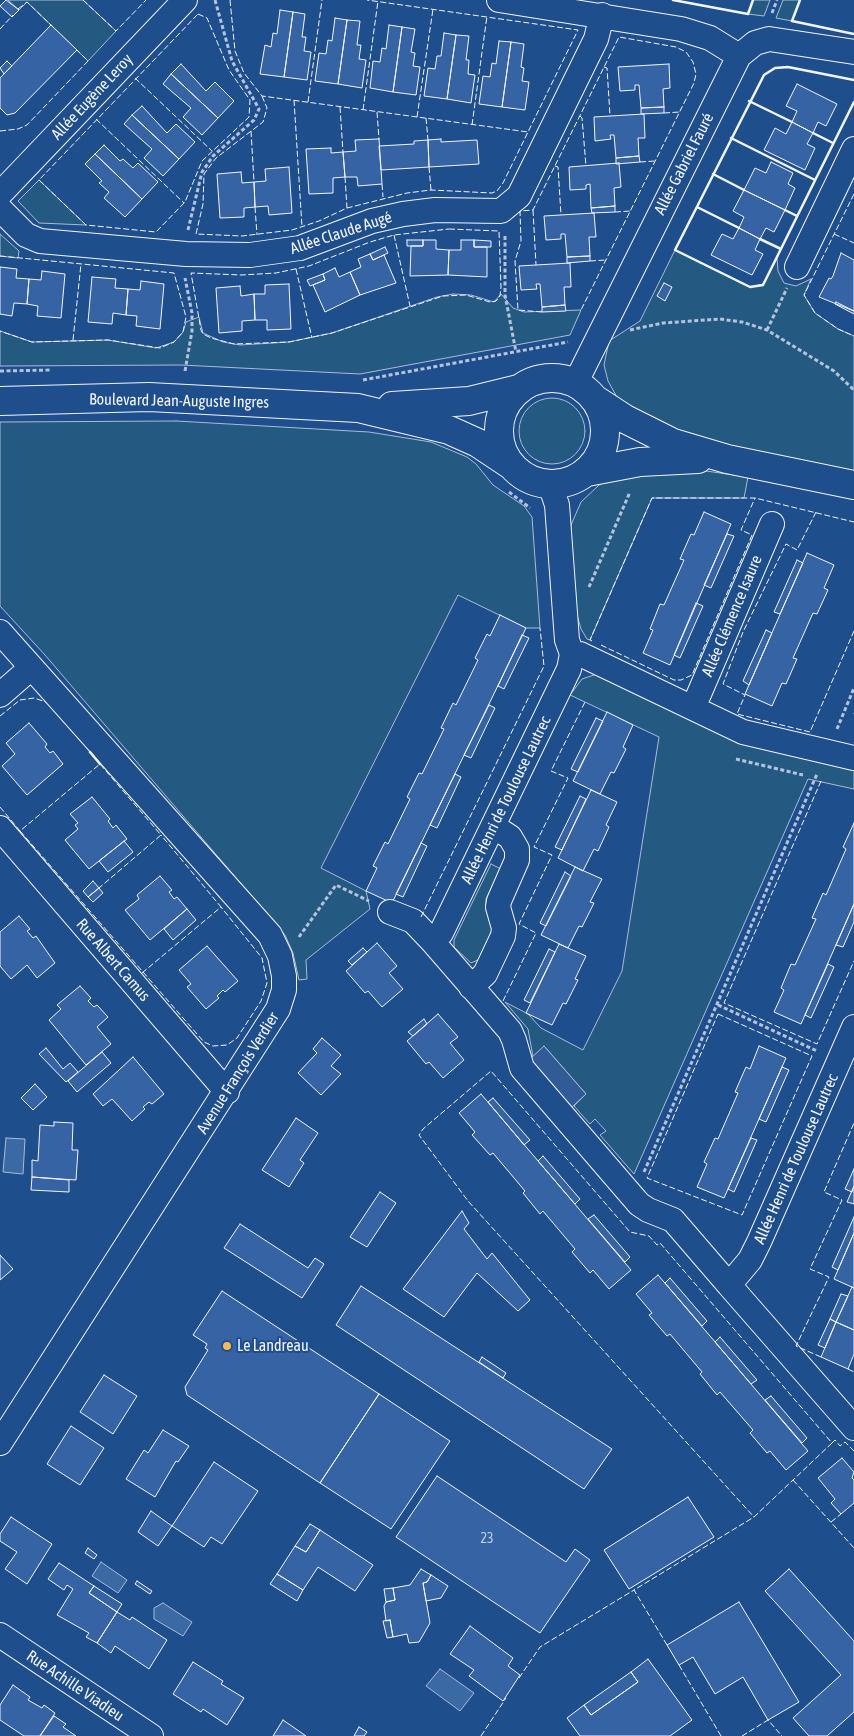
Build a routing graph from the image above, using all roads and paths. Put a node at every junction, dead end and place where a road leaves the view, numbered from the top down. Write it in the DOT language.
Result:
graph roads {
  1 [pos="185,0"];
  2 [pos="215,0"];
  3 [pos="499,0"];
  4 [pos="524,2"];
  5 [pos="602,15"];
  6 [pos="854,52"];
  7 [pos="739,56"];
  8 [pos="854,149"];
  9 [pos="4,181"];
  10 [pos="0,209"];
  11 [pos="501,211"];
  12 [pos="186,254"];
  13 [pos="797,267"];
  14 [pos="767,330"];
  15 [pos="627,331"];
  16 [pos="571,341"];
  17 [pos="516,352"];
  18 [pos="59,370"];
  19 [pos="0,371"];
  20 [pos="175,371"];
  21 [pos="185,371"];
  22 [pos="195,371"];
  23 [pos="354,380"];
  24 [pos="518,389"];
  25 [pos="854,390"];
  26 [pos="586,391"];
  27 [pos="0,401"];
  28 [pos="358,408"];
  29 [pos="727,459"];
  30 [pos="511,465"];
  31 [pos="587,472"];
  32 [pos="550,484"];
  33 [pos="633,485"];
  34 [pos="854,485"];
  35 [pos="772,524"];
  36 [pos="586,595"];
  37 [pos="0,632"];
  38 [pos="572,654"];
  39 [pos="30,668"];
  40 [pos="854,688"];
  41 [pos="0,695"];
  42 [pos="693,708"];
  43 [pos="827,752"];
  44 [pos="854,758"];
  45 [pos="493,826"];
  46 [pos="0,828"];
  47 [pos="390,912"];
  48 [pos="432,941"];
  49 [pos="281,962"];
  50 [pos="471,986"];
  51 [pos="718,1005"];
  52 [pos="854,1027"];
  53 [pos="839,1061"];
  54 [pos="227,1092"];
  55 [pos="633,1197"];
  56 [pos="730,1285"];
  57 [pos="854,1428"];
  58 [pos="0,1443"];
  59 [pos="0,1635"];
  60 [pos="151,1736"];
  1 -- 9 [label="street, Allée Eugène Leroy"];
  2 -- 12 [label="path"];
  3 -- 4 [label="street"];
  4 -- 5 [label="street"];
  5 -- 7 [label="street"];
  5 -- 11 [label="street"];
  6 -- 7 [label="street, Allée Gabriel Fauré"];
  7 -- 26 [label="street, Allée Gabriel Fauré"];
  8 -- 13 [label="street"];
  10 -- 12 [label="street, Allée Claude Augé"];
  11 -- 12 [label="street, Allée Claude Augé"];
  11 -- 17 [label="path"];
  12 -- 21 [label="path"];
  13 -- 14 [label="path"];
  14 -- 15 [label="path"];
  14 -- 25 [label="path"];
  16 -- 17 [label="path"];
  17 -- 23 [label="path"];
  18 -- 19 [label="path"];
  20 -- 21 [label="path"];
  21 -- 22 [label="path"];
  24 -- 26 [label="main road"];
  24 -- 28 [label="main road, Boulevard Jean-Auguste Ingres"];
  24 -- 30 [label="main road"];
  26 -- 29 [label="main road"];
  26 -- 31 [label="main road"];
  27 -- 28 [label="main road, Boulevard Jean-Auguste Ingres"];
  28 -- 30 [label="main road, Boulevard Jean-Auguste Ingres"];
  29 -- 31 [label="main road"];
  29 -- 34 [label="main road"];
  30 -- 32 [label="main road"];
  31 -- 32 [label="main road"];
  32 -- 38 [label="street"];
  33 -- 36 [label="path"];
  35 -- 42 [label="street, Allée Clémence Isaure"];
  37 -- 39 [label="street, Avenue François Verdier"];
  38 -- 42 [label="street"];
  38 -- 45 [label="street, Allée Henri de Toulouse Lautrec"];
  39 -- 41 [label="street"];
  39 -- 49 [label="street, Avenue François Verdier"];
  40 -- 43 [label="path"];
  42 -- 43 [label="street"];
  43 -- 44 [label="street"];
  43 -- 51 [label="path"];
  45 -- 48 [label="street, Allée Henri de Toulouse Lautrec"];
  45 -- 50 [label="street"];
  46 -- 54 [label="street, Rue Albert Camus"];
  47 -- 48 [label="street"];
  47 -- 49 [label="path"];
  48 -- 50 [label="street"];
  49 -- 54 [label="street, Avenue François Verdier"];
  50 -- 55 [label="street"];
  51 -- 53 [label="path"];
  51 -- 55 [label="path"];
  52 -- 53 [label="street, Allée Henri de Toulouse Lautrec"];
  53 -- 56 [label="street, Allée Henri de Toulouse Lautrec"];
  54 -- 58 [label="street, Avenue François Verdier"];
  55 -- 56 [label="street"];
  56 -- 57 [label="street"];
  59 -- 60 [label="street, Rue Achille Viadieu"];
}
